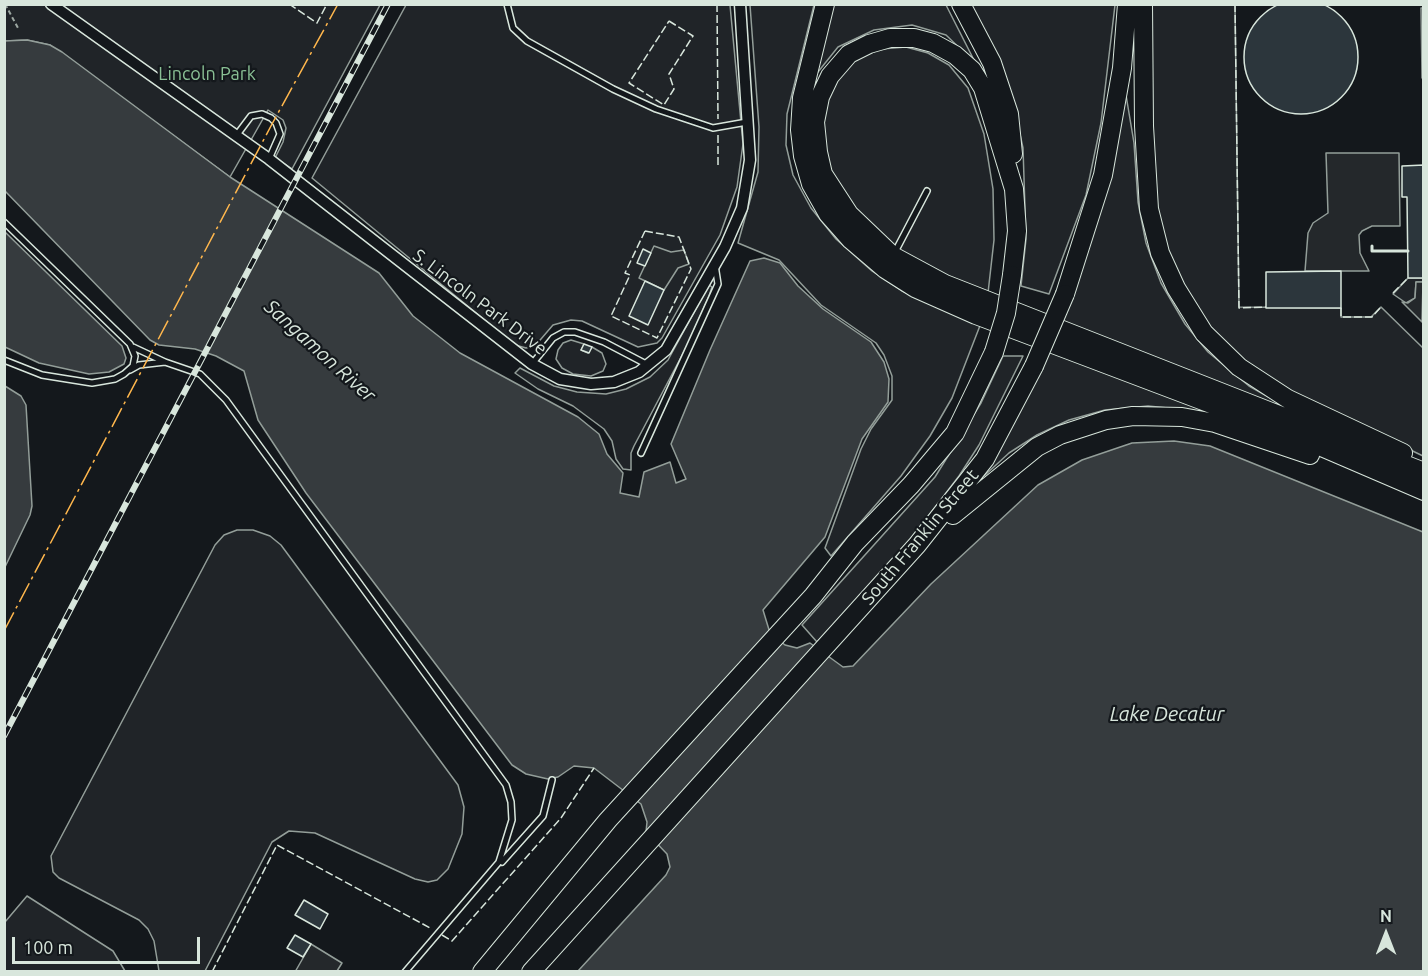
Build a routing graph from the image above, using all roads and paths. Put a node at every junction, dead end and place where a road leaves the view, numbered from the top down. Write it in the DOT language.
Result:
graph roads {
  1 [pos="5,4"];
  2 [pos="51,4"];
  3 [pos="507,4"];
  4 [pos="740,4"];
  5 [pos="825,4"];
  6 [pos="960,4"];
  7 [pos="1127,4"];
  8 [pos="1143,4"];
  9 [pos="18,28"];
  10 [pos="748,122"];
  11 [pos="236,136"];
  12 [pos="269,159"];
  13 [pos="1014,189"];
  14 [pos="927,190"];
  15 [pos="4,222"];
  16 [pos="893,256"];
  17 [pos="715,264"];
  18 [pos="130,344"];
  19 [pos="4,360"];
  20 [pos="165,362"];
  21 [pos="532,364"];
  22 [pos="649,366"];
  23 [pos="129,370"];
  24 [pos="642,453"];
  25 [pos="1424,463"];
  26 [pos="1424,472"];
  27 [pos="1424,492"];
  28 [pos="917,545"];
  29 [pos="552,780"];
  30 [pos="494,869"];
  31 [pos="538,903"];
  32 [pos="405,972"];
  33 [pos="470,972"];
  34 [pos="482,972"];
  35 [pos="531,972"];
  1 -- 9 [label="path"];
  2 -- 11 [label="street, S. Lincoln Park Drive"];
  3 -- 10 [label="lane"];
  4 -- 10 [label="street, S. Lincoln Park Drive"];
  5 -- 27 [label="main road"];
  6 -- 13 [label="main road"];
  7 -- 28 [label="main road, South Franklin Street, bridge"];
  8 -- 25 [label="main road"];
  10 -- 17 [label="street, S. Lincoln Park Drive"];
  11 -- 12 [label="street, S. Lincoln Park Drive"];
  11 -- 12 [label="lane"];
  12 -- 21 [label="street, S. Lincoln Park Drive"];
  13 -- 16 [label="main road"];
  13 -- 31 [label="main road, bridge"];
  14 -- 16 [label="lane"];
  15 -- 18 [label="lane"];
  16 -- 26 [label="main road"];
  17 -- 22 [label="street, S. Lincoln Park Drive"];
  17 -- 24 [label="lane"];
  18 -- 20 [label="lane"];
  18 -- 23 [label="lane"];
  19 -- 23 [label="lane"];
  20 -- 23 [label="lane"];
  20 -- 30 [label="lane"];
  21 -- 22 [label="street, S. Lincoln Park Drive"];
  21 -- 22 [label="lane"];
  27 -- 28 [label="main road"];
  28 -- 35 [label="main road, South Franklin Street"];
  29 -- 30 [label="lane"];
  30 -- 32 [label="lane"];
  31 -- 33 [label="main road"];
  31 -- 34 [label="main road"];
}
